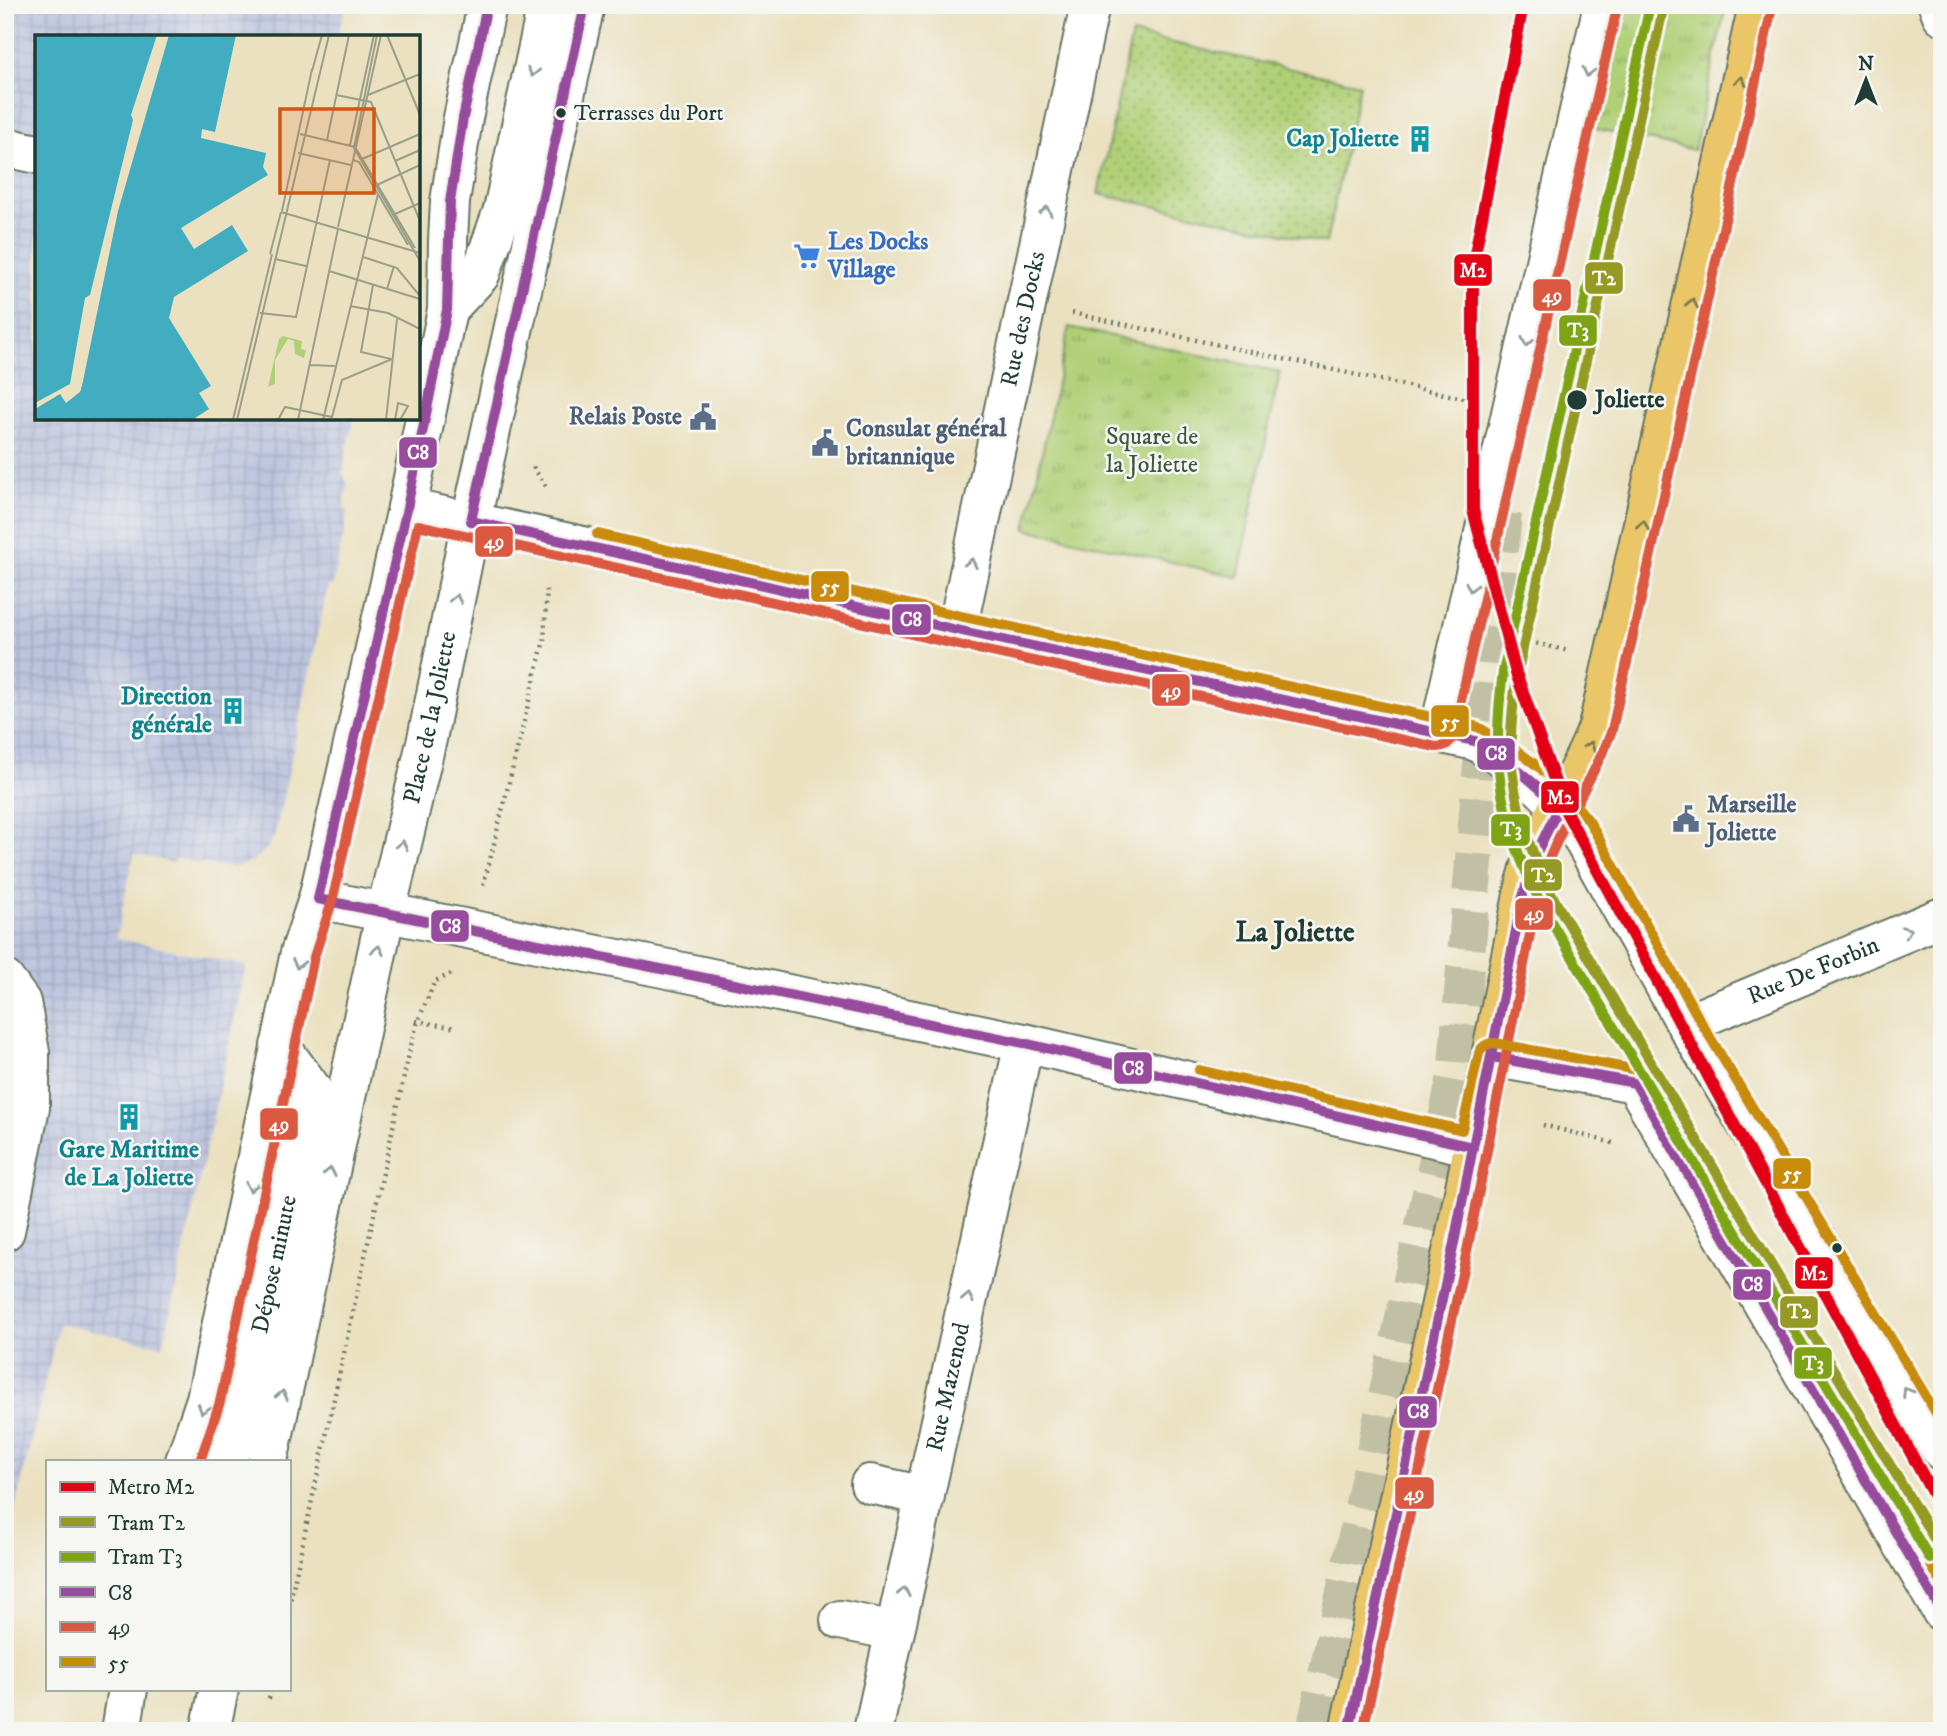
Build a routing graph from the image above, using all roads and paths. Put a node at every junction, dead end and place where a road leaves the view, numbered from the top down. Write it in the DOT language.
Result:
graph roads {
  1 [pos="487,5"];
  2 [pos="547,5"];
  3 [pos="585,5"];
  4 [pos="1090,5"];
  5 [pos="1603,5"];
  6 [pos="1758,5"];
  7 [pos="1938,5"];
  8 [pos="1942,15"];
  9 [pos="5,147"];
  10 [pos="35,154"];
  11 [pos="433,237"];
  12 [pos="1026,303"];
  13 [pos="447,310"];
  14 [pos="1461,412"];
  15 [pos="527,458"];
  16 [pos="555,498"];
  17 [pos="407,508"];
  18 [pos="471,521"];
  19 [pos="547,581"];
  20 [pos="1463,626"];
  21 [pos="957,630"];
  22 [pos="1613,661"];
  23 [pos="1439,733"];
  24 [pos="1559,807"];
  25 [pos="481,888"];
  26 [pos="318,899"];
  27 [pos="386,912"];
  28 [pos="1942,917"];
  29 [pos="458,971"];
  30 [pos="5,980"];
  31 [pos="405,1018"];
  32 [pos="418,1021"];
  33 [pos="1686,1024"];
  34 [pos="456,1028"];
  35 [pos="1024,1043"];
  36 [pos="1492,1057"];
  37 [pos="1544,1125"];
  38 [pos="1622,1145"];
  39 [pos="1473,1147"];
  40 [pos="5,1231"];
  41 [pos="1942,1451"];
  42 [pos="187,1460"];
  43 [pos="268,1460"];
  44 [pos="870,1484"];
  45 [pos="925,1496"];
  46 [pos="290,1601"];
  47 [pos="1942,1612"];
  48 [pos="840,1619"];
  49 [pos="895,1631"];
  50 [pos="128,1690"];
  51 [pos="219,1690"];
  52 [pos="121,1731"];
  53 [pos="210,1731"];
  54 [pos="873,1731"];
  55 [pos="1349,1731"];
  1 -- 11 [label="street"];
  2 -- 13 [label="street, one-way"];
  3 -- 18 [label="street, Place de la Joliette"];
  12 -- 4 [label="street, Rue des Docks, one-way"];
  5 -- 20 [label="street, one-way"];
  22 -- 6 [label="main road, one-way"];
  7 -- 8 [label="street"];
  9 -- 10 [label="street"];
  11 -- 13 [label="street"];
  12 -- 14 [label="path"];
  21 -- 12 [label="street, Rue des Docks, one-way"];
  13 -- 17 [label="street"];
  15 -- 16 [label="path"];
  17 -- 18 [label="street"];
  17 -- 26 [label="street"];
  18 -- 21 [label="street"];
  27 -- 18 [label="street, Place de la Joliette, one-way"];
  19 -- 25 [label="path"];
  20 -- 22 [label="path"];
  20 -- 23 [label="street"];
  21 -- 23 [label="street"];
  24 -- 22 [label="main road, one-way"];
  23 -- 24 [label="street"];
  24 -- 33 [label="street"];
  24 -- 36 [label="main road"];
  26 -- 27 [label="street"];
  26 -- 42 [label="street, one-way"];
  27 -- 35 [label="street"];
  43 -- 27 [label="street, Place de la Joliette, one-way"];
  33 -- 28 [label="street, Rue De Forbin, one-way"];
  29 -- 32 [label="path"];
  30 -- 40 [label="street"];
  31 -- 32 [label="path"];
  32 -- 34 [label="path"];
  32 -- 46 [label="path"];
  41 -- 33 [label="street, one-way"];
  35 -- 39 [label="street"];
  45 -- 35 [label="street, Rue Mazenod, one-way"];
  36 -- 39 [label="main road"];
  36 -- 47 [label="street"];
  37 -- 38 [label="path"];
  39 -- 55 [label="main road"];
  44 -- 45 [label="street"];
  49 -- 45 [label="street, Rue Mazenod, one-way"];
  48 -- 49 [label="street"];
  49 -- 54 [label="street, Rue Mazenod"];
  50 -- 52 [label="street"];
  51 -- 53 [label="street"];
}
